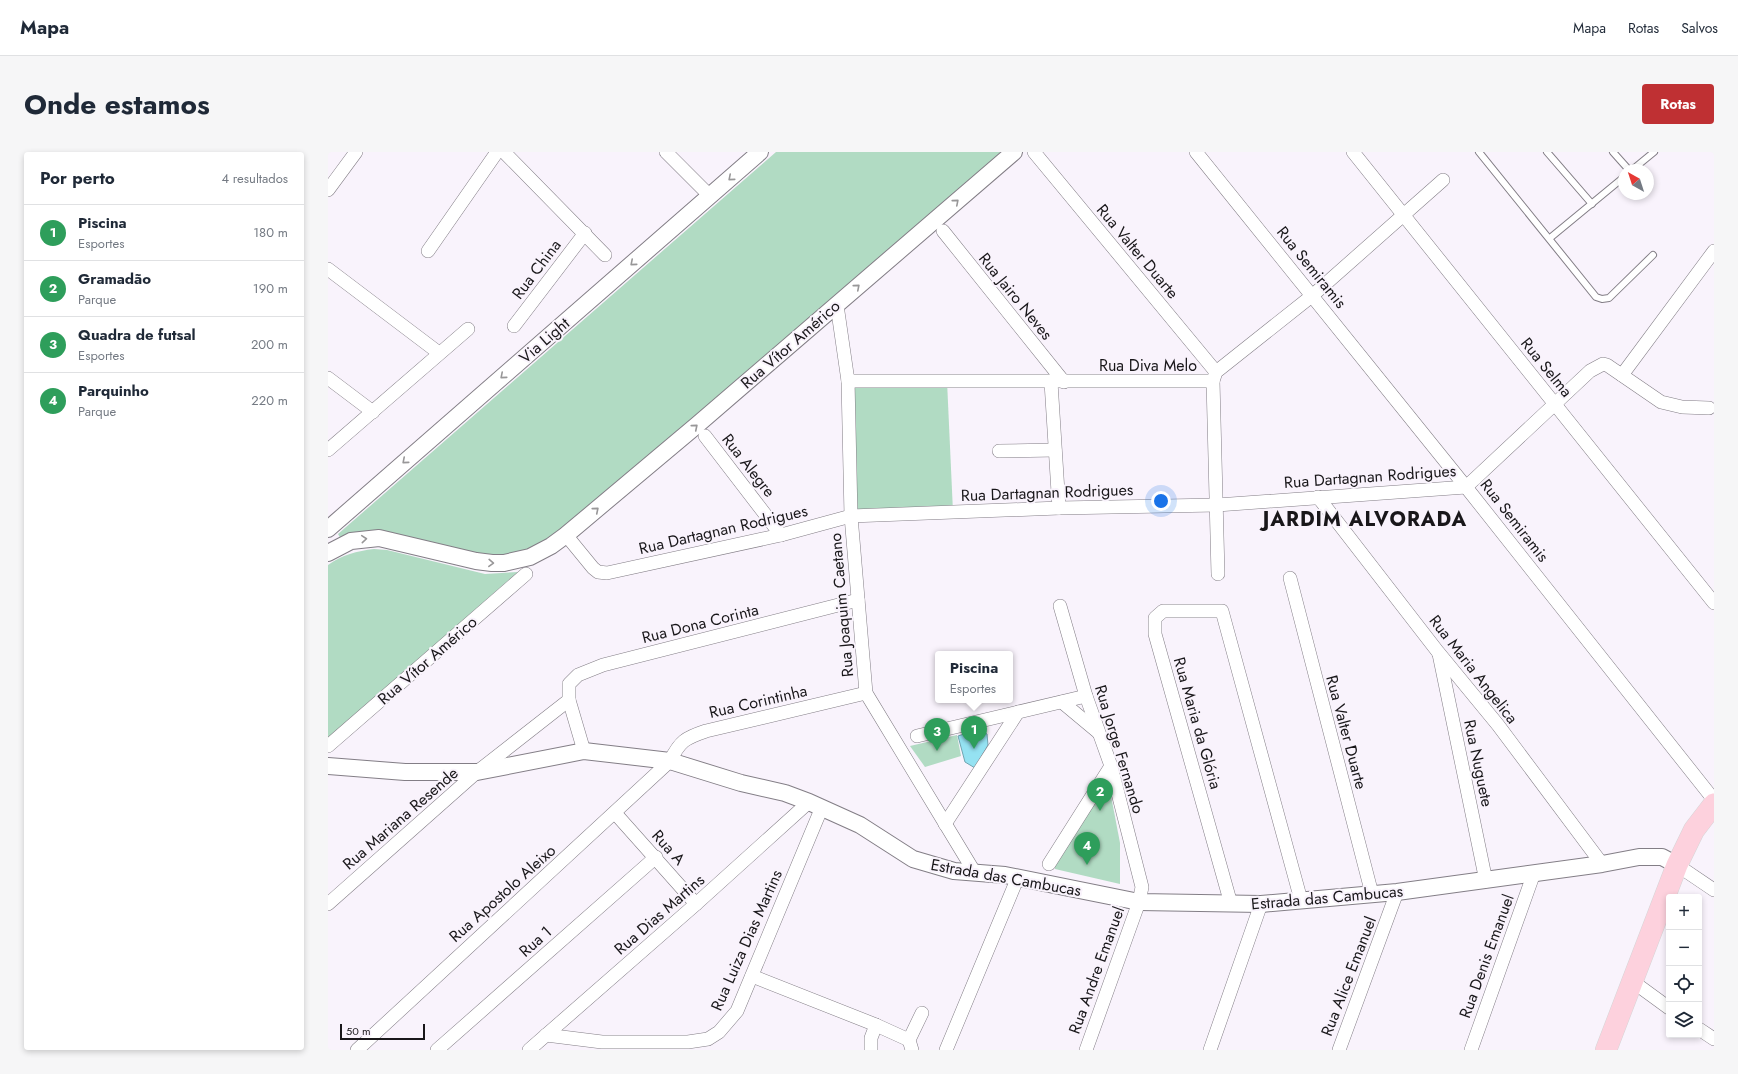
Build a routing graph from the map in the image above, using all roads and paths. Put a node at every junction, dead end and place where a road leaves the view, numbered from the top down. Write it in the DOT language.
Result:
graph roads {
  1 [pos="356,152"];
  2 [pos="497,152"];
  3 [pos="504,152"];
  4 [pos="666,152"];
  5 [pos="760,152"];
  6 [pos="1014,152"];
  7 [pos="1034,152"];
  8 [pos="1196,152"];
  9 [pos="1353,152"];
  10 [pos="1479,152"];
  11 [pos="1547,152"];
  12 [pos="1613,152"];
  13 [pos="1652,153"];
  14 [pos="1624,164"];
  15 [pos="1639,164"];
  16 [pos="1443,180"];
  17 [pos="1618,182"];
  18 [pos="328,190"];
  19 [pos="710,196"];
  20 [pos="1592,204"];
  21 [pos="1403,216"];
  22 [pos="942,231"];
  23 [pos="585,233"];
  24 [pos="1550,238"];
  25 [pos="428,251"];
  26 [pos="1714,251"];
  27 [pos="605,255"];
  28 [pos="1653,255"];
  29 [pos="328,269"];
  30 [pos="1313,295"];
  31 [pos="837,305"];
  32 [pos="514,326"];
  33 [pos="468,329"];
  34 [pos="439,353"];
  35 [pos="1622,375"];
  36 [pos="1214,377"];
  37 [pos="328,378"];
  38 [pos="848,381"];
  39 [pos="1057,382"];
  40 [pos="1555,405"];
  41 [pos="1712,408"];
  42 [pos="373,412"];
  43 [pos="705,436"];
  44 [pos="328,450"];
  45 [pos="1055,450"];
  46 [pos="999,451"];
  47 [pos="1466,487"];
  48 [pos="1318,497"];
  49 [pos="1217,505"];
  50 [pos="1059,508"];
  51 [pos="851,516"];
  52 [pos="328,529"];
  53 [pos="566,535"];
  54 [pos="781,535"];
  55 [pos="328,553"];
  56 [pos="526,574"];
  57 [pos="1218,574"];
  58 [pos="1290,578"];
  59 [pos="858,600"];
  60 [pos="1714,603"];
  61 [pos="1060,606"];
  62 [pos="1438,652"];
  63 [pos="866,694"];
  64 [pos="1086,696"];
  65 [pos="569,700"];
  66 [pos="1062,702"];
  67 [pos="1018,712"];
  68 [pos="1098,732"];
  69 [pos="916,736"];
  70 [pos="328,746"];
  71 [pos="584,751"];
  72 [pos="670,761"];
  73 [pos="328,766"];
  74 [pos="1111,766"];
  75 [pos="477,772"];
  76 [pos="1714,800"];
  77 [pos="1714,804"];
  78 [pos="815,805"];
  79 [pos="615,813"];
  80 [pos="945,824"];
  81 [pos="656,858"];
  82 [pos="1049,864"];
  83 [pos="1602,864"];
  84 [pos="1677,865"];
  85 [pos="975,872"];
  86 [pos="1534,873"];
  87 [pos="1018,877"];
  88 [pos="1486,881"];
  89 [pos="1714,890"];
  90 [pos="1398,892"];
  91 [pos="1372,894"];
  92 [pos="1301,900"];
  93 [pos="1139,902"];
  94 [pos="328,904"];
  95 [pos="696,904"];
  96 [pos="1231,904"];
  97 [pos="1261,904"];
  98 [pos="752,976"];
  99 [pos="1632,982"];
  100 [pos="1666,1006"];
  101 [pos="922,1013"];
  102 [pos="876,1025"];
  103 [pos="1702,1031"];
  104 [pos="546,1035"];
  105 [pos="1714,1039"];
  106 [pos="910,1045"];
  107 [pos="357,1050"];
  108 [pos="437,1050"];
  109 [pos="529,1050"];
  110 [pos="871,1050"];
  111 [pos="946,1050"];
  112 [pos="1086,1050"];
  113 [pos="1210,1050"];
  114 [pos="1338,1050"];
  115 [pos="1471,1050"];
  116 [pos="1606,1050"];
  1 -- 18 [label="street"];
  2 -- 25 [label="street"];
  3 -- 23 [label="street"];
  4 -- 19 [label="street"];
  5 -- 19 [label="street, Via Light, one-way"];
  31 -- 6 [label="street, Rua Vítor Américo, one-way"];
  7 -- 36 [label="street, Rua Valter Duarte"];
  8 -- 30 [label="street, Rua Semiramis"];
  9 -- 21 [label="street, Rua Selma"];
  10 -- 24 [label="lane"];
  11 -- 20 [label="lane"];
  12 -- 14 [label="lane"];
  13 -- 15 [label="lane"];
  16 -- 21 [label="street, Rua Diva Melo"];
  17 -- 20 [label="lane"];
  19 -- 52 [label="street, Via Light, one-way"];
  20 -- 24 [label="lane"];
  21 -- 30 [label="street, Rua Diva Melo"];
  21 -- 40 [label="street, Rua Selma"];
  22 -- 39 [label="street, Rua Jairo Neves"];
  23 -- 27 [label="street"];
  23 -- 32 [label="street, Rua China"];
  24 -- 28 [label="lane"];
  26 -- 35 [label="street"];
  29 -- 34 [label="street"];
  30 -- 36 [label="street, Rua Diva Melo"];
  30 -- 47 [label="street, Rua Semiramis"];
  31 -- 38 [label="street, Rua Joaquim Caetano"];
  53 -- 31 [label="street, Rua Vítor Américo, one-way"];
  33 -- 34 [label="street"];
  34 -- 42 [label="street"];
  35 -- 40 [label="street, Rua Dartagnan Rodrigues"];
  35 -- 41 [label="street, Rua Dartagnan Rodrigues"];
  36 -- 39 [label="street, Rua Diva Melo"];
  36 -- 49 [label="street"];
  37 -- 42 [label="street"];
  38 -- 39 [label="street, Rua Diva Melo"];
  38 -- 51 [label="street, Rua Joaquim Caetano"];
  39 -- 45 [label="street"];
  40 -- 47 [label="street, Rua Dartagnan Rodrigues"];
  40 -- 60 [label="street, Rua Selma"];
  42 -- 44 [label="street"];
  43 -- 54 [label="street, Rua Alegre"];
  45 -- 46 [label="street"];
  45 -- 50 [label="street"];
  47 -- 48 [label="street, Rua Dartagnan Rodrigues"];
  47 -- 76 [label="street, Rua Semiramis"];
  48 -- 49 [label="street, Rua Dartagnan Rodrigues"];
  48 -- 62 [label="street, Rua Maria Angelica"];
  49 -- 50 [label="street, Rua Dartagnan Rodrigues"];
  49 -- 57 [label="street"];
  50 -- 51 [label="street, Rua Dartagnan Rodrigues"];
  51 -- 54 [label="street, Rua Dartagnan Rodrigues"];
  51 -- 59 [label="street, Rua Joaquim Caetano"];
  53 -- 54 [label="street, Rua Dartagnan Rodrigues"];
  55 -- 53 [label="street, one-way"];
  56 -- 70 [label="street, Rua Vítor Américo"];
  58 -- 91 [label="street, Rua Valter Duarte"];
  59 -- 63 [label="street, Rua Joaquim Caetano"];
  59 -- 65 [label="street, Rua Dona Corinta"];
  61 -- 64 [label="street, Rua Jorge Fernando"];
  62 -- 83 [label="street, Rua Maria Angelica"];
  62 -- 88 [label="street, Rua Nuguete"];
  63 -- 72 [label="street, Rua Corintinha"];
  63 -- 80 [label="street, Rua Joaquim Caetano"];
  64 -- 66 [label="street"];
  64 -- 68 [label="street, Rua Jorge Fernando"];
  65 -- 71 [label="street, Rua Dona Corinta"];
  65 -- 75 [label="street"];
  66 -- 67 [label="street"];
  66 -- 68 [label="street"];
  67 -- 69 [label="street"];
  67 -- 80 [label="street"];
  68 -- 74 [label="street, Rua Jorge Fernando"];
  71 -- 72 [label="street, Estrada das Cambucas"];
  71 -- 75 [label="street, Estrada das Cambucas"];
  72 -- 78 [label="street, Estrada das Cambucas"];
  72 -- 79 [label="street, Rua Apostolo Aleixo"];
  73 -- 75 [label="street, Estrada das Cambucas"];
  74 -- 82 [label="street"];
  74 -- 93 [label="street, Rua Jorge Fernando"];
  75 -- 94 [label="street, Rua Mariana Resende"];
  77 -- 84 [label="main road"];
  78 -- 85 [label="street, Estrada das Cambucas"];
  78 -- 95 [label="street, Rua Dias Martins"];
  78 -- 98 [label="street, Rua Luiza Dias Martins"];
  79 -- 81 [label="street, Rua A"];
  79 -- 107 [label="street, Rua Apostolo Aleixo"];
  80 -- 85 [label="street, Rua Joaquim Caetano"];
  81 -- 95 [label="street, Rua A"];
  81 -- 108 [label="street, Rua 1"];
  83 -- 84 [label="street, Estrada das Cambucas"];
  83 -- 86 [label="street, Estrada das Cambucas"];
  84 -- 89 [label="street"];
  84 -- 99 [label="main road"];
  85 -- 87 [label="street, Estrada das Cambucas"];
  86 -- 88 [label="street, Estrada das Cambucas"];
  86 -- 115 [label="street, Rua Denis Emanuel"];
  87 -- 93 [label="street, Estrada das Cambucas"];
  87 -- 111 [label="street"];
  88 -- 90 [label="street, Estrada das Cambucas"];
  90 -- 91 [label="street, Estrada das Cambucas"];
  90 -- 114 [label="street, Rua Alice Emanuel"];
  91 -- 92 [label="street, Estrada das Cambucas"];
  92 -- 96 [label="street, Rua Maria da Glória"];
  92 -- 97 [label="street, Estrada das Cambucas"];
  93 -- 96 [label="street, Estrada das Cambucas"];
  93 -- 112 [label="street, Rua Andre Emanuel"];
  95 -- 104 [label="street, Rua Dias Martins"];
  96 -- 97 [label="street, Estrada das Cambucas"];
  97 -- 113 [label="street"];
  98 -- 102 [label="street"];
  98 -- 104 [label="street, Rua Luiza Dias Martins"];
  99 -- 100 [label="street"];
  99 -- 116 [label="main road"];
  101 -- 106 [label="street"];
  102 -- 106 [label="street"];
  102 -- 110 [label="street"];
  103 -- 105 [label="street"];
  104 -- 109 [label="street, Rua Dias Martins"];
}
